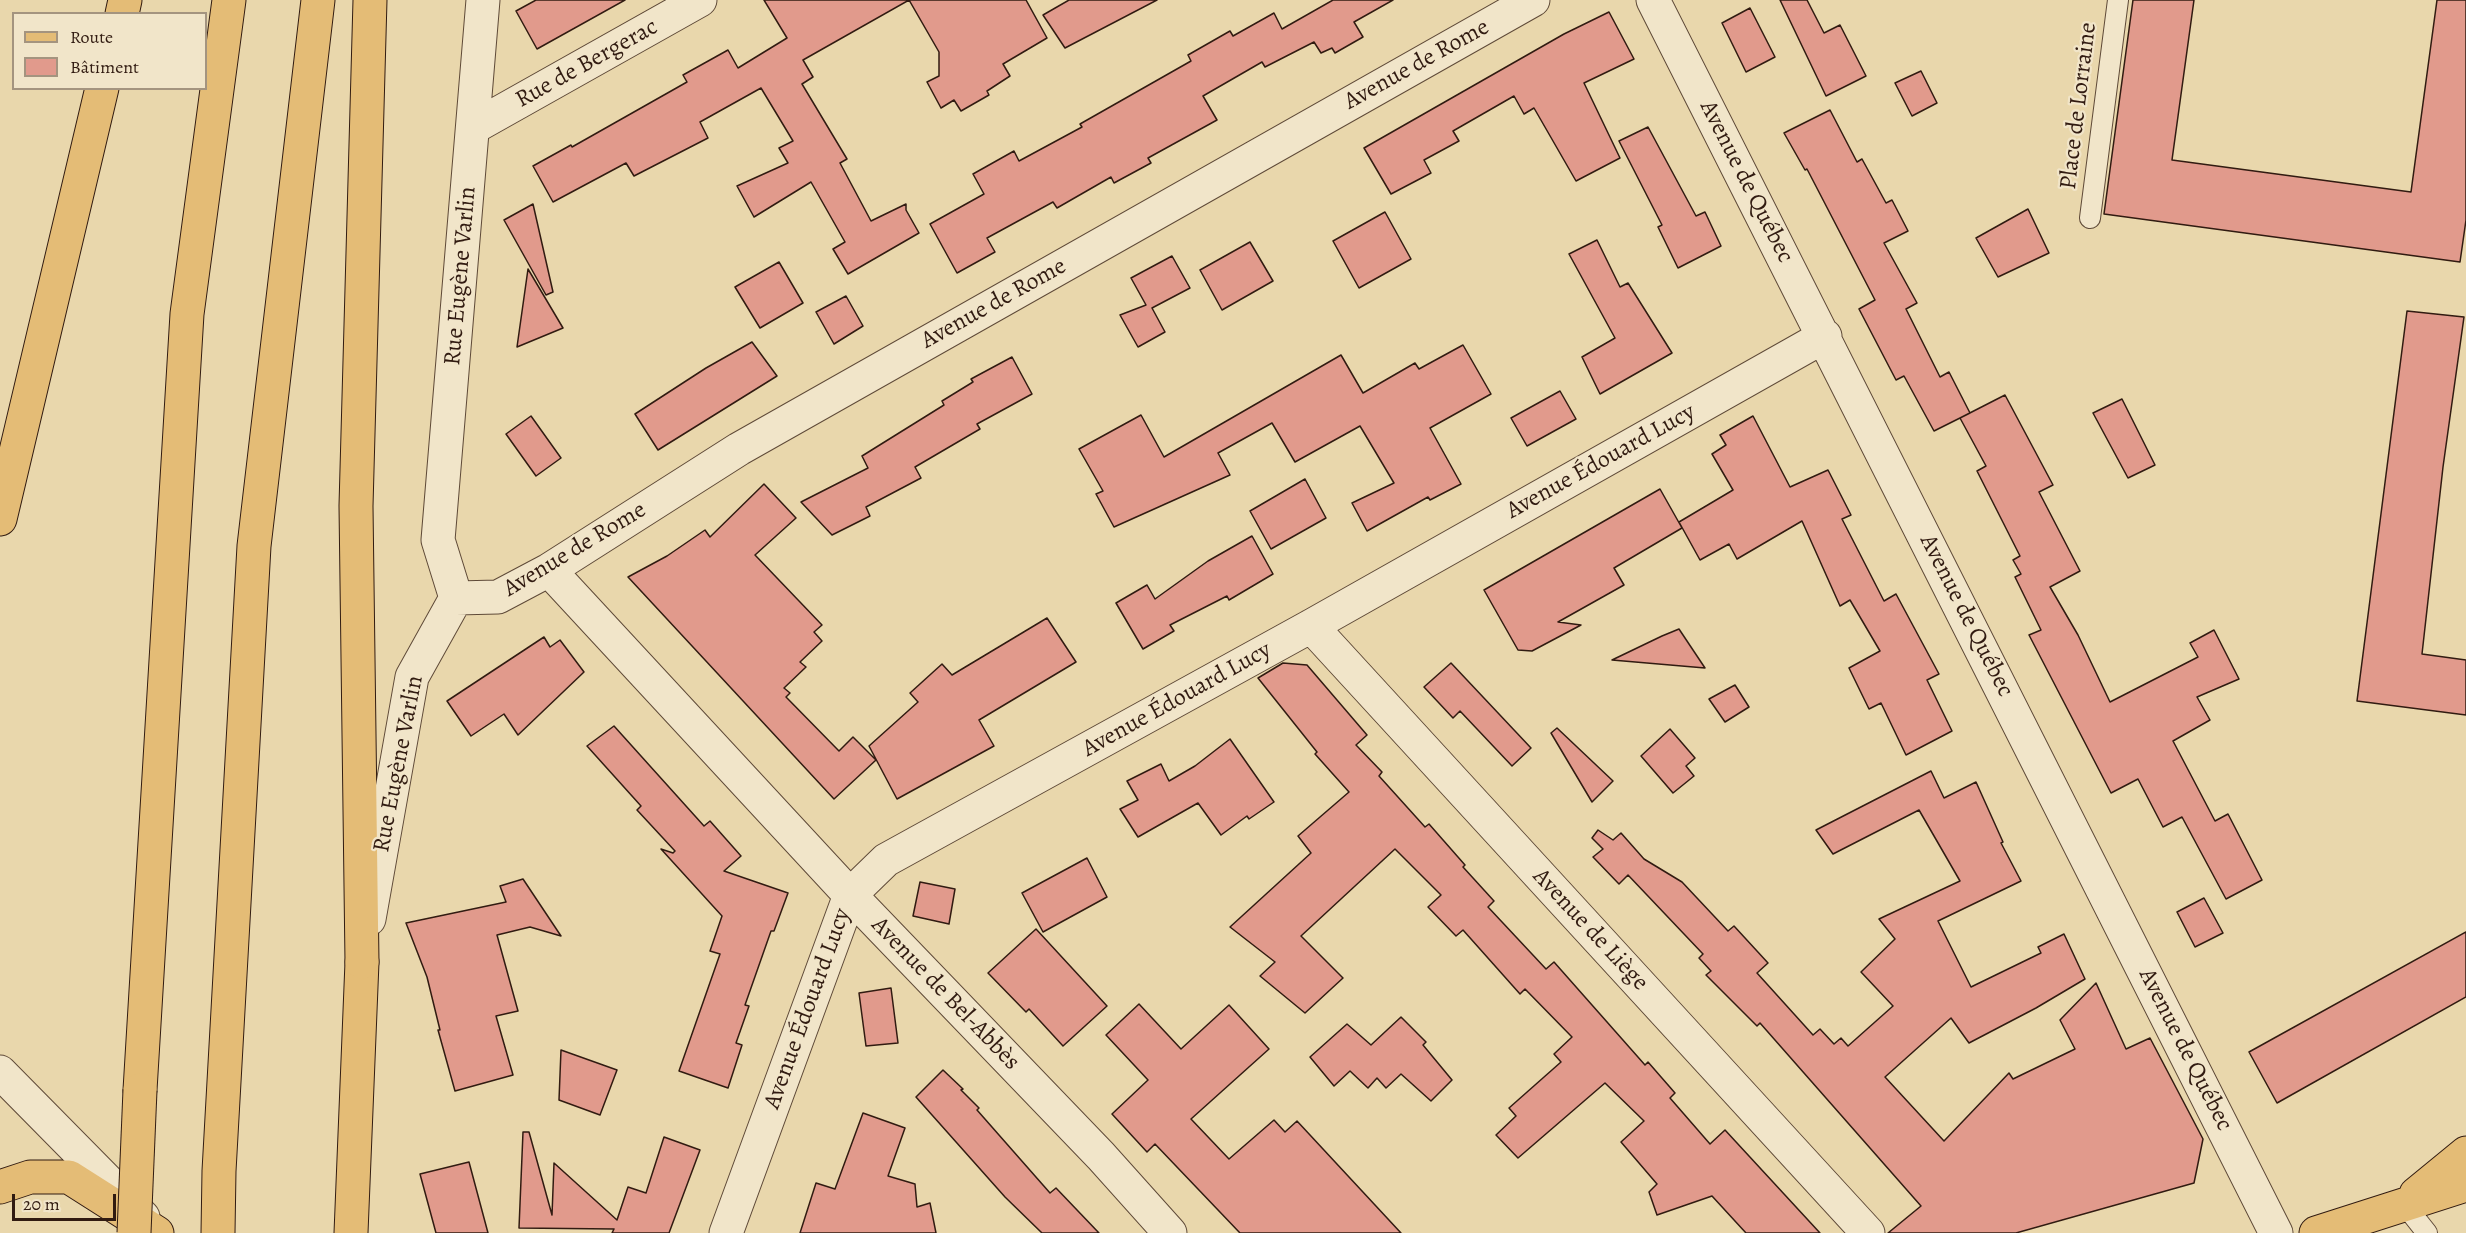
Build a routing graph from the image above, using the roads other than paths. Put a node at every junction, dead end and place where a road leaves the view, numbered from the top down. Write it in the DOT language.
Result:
graph roads {
  1 [pos="229,0"];
  2 [pos="318,0"];
  3 [pos="370,0"];
  4 [pos="483,0"];
  5 [pos="700,0"];
  6 [pos="1533,0"];
  7 [pos="1653,0"];
  8 [pos="2118,0"];
  9 [pos="102,90"];
  10 [pos="474,127"];
  11 [pos="2090,218"];
  12 [pos="1824,336"];
  13 [pos="0,519"];
  14 [pos="549,570"];
  15 [pos="456,598"];
  16 [pos="1311,626"];
  17 [pos="850,895"];
  18 [pos="362,962"];
  19 [pos="0,1072"];
  20 [pos="2466,1153"];
  21 [pos="2466,1185"];
  22 [pos="0,1187"];
  23 [pos="2404,1204"];
  24 [pos="353,1228"];
  25 [pos="134,1233"];
  26 [pos="158,1233"];
  27 [pos="218,1233"];
  28 [pos="726,1233"];
  29 [pos="1170,1233"];
  30 [pos="1868,1233"];
  31 [pos="2276,1233"];
  32 [pos="2316,1233"];
  33 [pos="2427,1233"];
  1 -- 25 [label="main road, bridge"];
  2 -- 27 [label="main road"];
  3 -- 18 [label="main road"];
  4 -- 10 [label="street, Rue Eugène Varlin"];
  5 -- 10 [label="street, Rue de Bergerac"];
  6 -- 14 [label="street, Avenue de Rome"];
  7 -- 12 [label="street, Avenue de Québec"];
  8 -- 11 [label="lane, Place de Lorraine"];
  9 -- 13 [label="main road"];
  10 -- 15 [label="street, Rue Eugène Varlin"];
  12 -- 16 [label="street, Avenue Édouard Lucy"];
  12 -- 31 [label="street, Avenue de Québec"];
  14 -- 15 [label="street, Avenue de Rome"];
  14 -- 17 [label="street, Avenue de Bel-Abbès"];
  15 -- 18 [label="street, Rue Eugène Varlin"];
  16 -- 17 [label="street, Avenue Édouard Lucy"];
  16 -- 30 [label="street, Avenue de Liège"];
  17 -- 28 [label="street, Avenue Édouard Lucy"];
  17 -- 29 [label="street, Avenue de Bel-Abbès"];
  18 -- 24 [label="main road, Rue Eugène Varlin"];
  19 -- 26 [label="street"];
  20 -- 23 [label="main road"];
  21 -- 23 [label="main road"];
  22 -- 26 [label="main road"];
  23 -- 32 [label="main road"];
  23 -- 33 [label="lane"];
}
